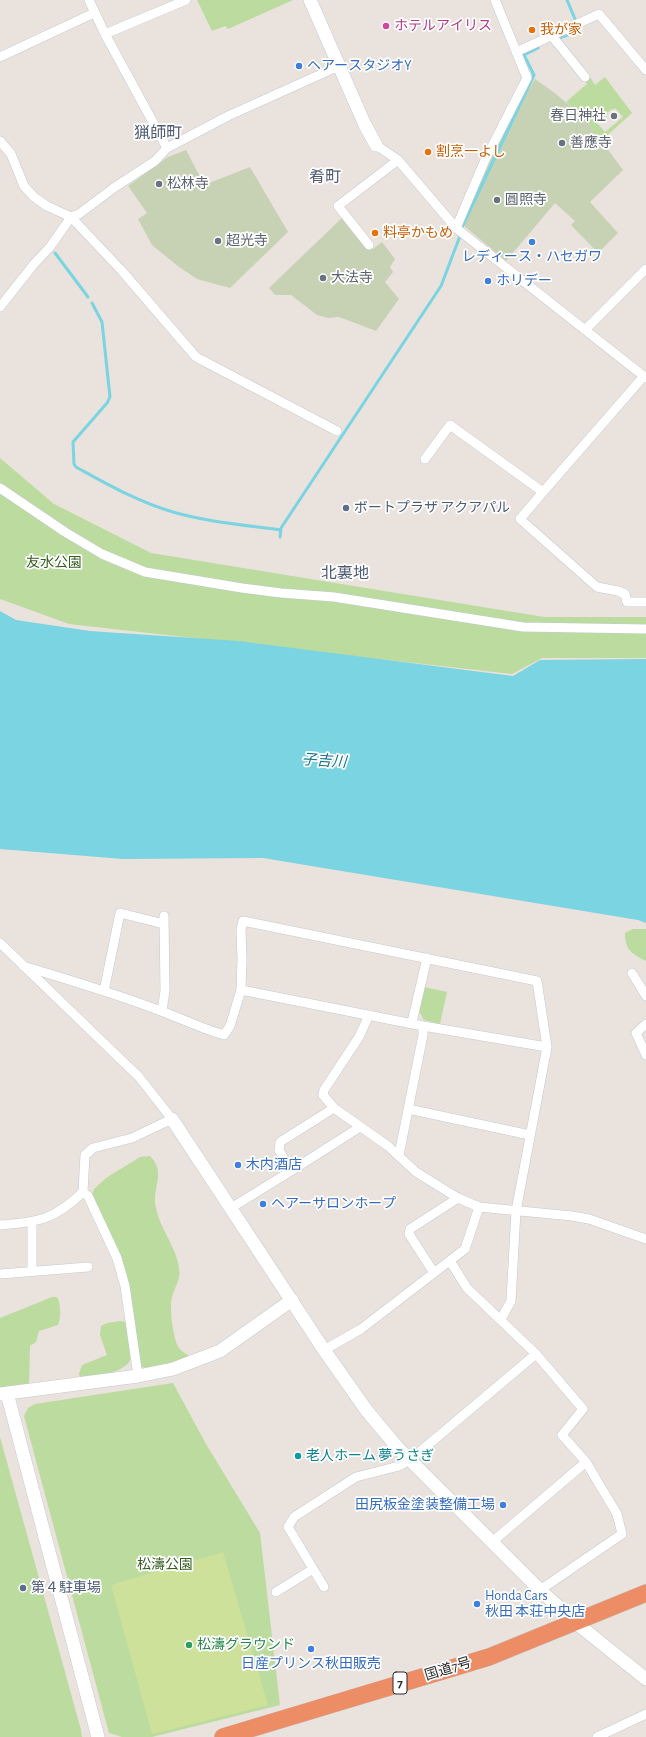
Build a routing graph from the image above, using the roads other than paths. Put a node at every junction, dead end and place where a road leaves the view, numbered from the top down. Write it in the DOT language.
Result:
graph roads {
  1 [pos="89,0"];
  2 [pos="186,0"];
  3 [pos="310,0"];
  4 [pos="494,0"];
  5 [pos="94,13"];
  6 [pos="105,34"];
  7 [pos="552,36"];
  8 [pos="516,52"];
  9 [pos="0,57"];
  10 [pos="339,66"];
  11 [pos="646,70"];
  12 [pos="585,77"];
  13 [pos="0,141"];
  14 [pos="376,144"];
  15 [pos="168,148"];
  16 [pos="398,160"];
  17 [pos="71,217"];
  18 [pos="456,228"];
  19 [pos="369,245"];
  20 [pos="646,269"];
  21 [pos="0,307"];
  22 [pos="584,330"];
  23 [pos="645,377"];
  24 [pos="337,431"];
  25 [pos="425,459"];
  26 [pos="0,488"];
  27 [pos="543,492"];
  28 [pos="646,602"];
  29 [pos="646,629"];
  30 [pos="0,942"];
  31 [pos="427,958"];
  32 [pos="23,966"];
  33 [pos="632,973"];
  34 [pos="241,990"];
  35 [pos="104,991"];
  36 [pos="646,996"];
  37 [pos="162,1011"];
  38 [pos="369,1015"];
  39 [pos="412,1022"];
  40 [pos="646,1024"];
  41 [pos="423,1026"];
  42 [pos="547,1047"];
  43 [pos="646,1055"];
  44 [pos="334,1108"];
  45 [pos="408,1109"];
  46 [pos="172,1119"];
  47 [pos="360,1127"];
  48 [pos="530,1135"];
  49 [pos="399,1155"];
  50 [pos="290,1171"];
  51 [pos="83,1192"];
  52 [pos="458,1198"];
  53 [pos="480,1207"];
  54 [pos="231,1208"];
  55 [pos="516,1211"];
  56 [pos="32,1222"];
  57 [pos="0,1225"];
  58 [pos="646,1239"];
  59 [pos="450,1261"];
  60 [pos="88,1267"];
  61 [pos="32,1271"];
  62 [pos="434,1273"];
  63 [pos="0,1274"];
  64 [pos="292,1300"];
  65 [pos="501,1319"];
  66 [pos="324,1350"];
  67 [pos="536,1354"];
  68 [pos="138,1376"];
  69 [pos="4,1394"];
  70 [pos="410,1460"];
  71 [pos="586,1462"];
  72 [pos="492,1542"];
  73 [pos="313,1569"];
  74 [pos="324,1587"];
  75 [pos="540,1590"];
  76 [pos="276,1592"];
  77 [pos="646,1593"];
  78 [pos="575,1622"];
  79 [pos="646,1679"];
  80 [pos="646,1714"];
  81 [pos="98,1737"];
  82 [pos="223,1737"];
  83 [pos="597,1737"];
  1 -- 5 [label="street"];
  2 -- 6 [label="street"];
  3 -- 10 [label="street"];
  4 -- 8 [label="street"];
  5 -- 6 [label="street"];
  5 -- 9 [label="street"];
  6 -- 15 [label="street"];
  7 -- 8 [label="street"];
  7 -- 11 [label="street"];
  7 -- 12 [label="street"];
  8 -- 18 [label="street"];
  10 -- 14 [label="street"];
  10 -- 15 [label="street"];
  13 -- 17 [label="street"];
  14 -- 16 [label="street"];
  15 -- 17 [label="street"];
  16 -- 18 [label="street"];
  16 -- 19 [label="street"];
  17 -- 21 [label="street"];
  17 -- 24 [label="street"];
  18 -- 22 [label="street"];
  20 -- 22 [label="street"];
  22 -- 23 [label="street"];
  23 -- 27 [label="street"];
  25 -- 27 [label="street"];
  26 -- 29 [label="street"];
  27 -- 28 [label="street"];
  30 -- 32 [label="street"];
  31 -- 34 [label="street"];
  31 -- 39 [label="street"];
  31 -- 42 [label="street"];
  32 -- 35 [label="street"];
  32 -- 46 [label="street"];
  33 -- 36 [label="street"];
  34 -- 37 [label="street"];
  34 -- 38 [label="street"];
  35 -- 37 [label="street"];
  35 -- 37 [label="street"];
  38 -- 39 [label="street"];
  38 -- 44 [label="street"];
  39 -- 41 [label="street"];
  40 -- 43 [label="street"];
  41 -- 42 [label="street"];
  41 -- 45 [label="street"];
  42 -- 48 [label="street"];
  44 -- 47 [label="street"];
  44 -- 50 [label="street"];
  45 -- 48 [label="street"];
  45 -- 49 [label="street"];
  46 -- 51 [label="street"];
  46 -- 54 [label="street"];
  47 -- 49 [label="street"];
  47 -- 50 [label="street"];
  48 -- 55 [label="street"];
  49 -- 52 [label="street"];
  50 -- 54 [label="street"];
  51 -- 56 [label="street"];
  51 -- 68 [label="street"];
  52 -- 53 [label="street"];
  52 -- 62 [label="street"];
  53 -- 55 [label="street"];
  53 -- 59 [label="street"];
  54 -- 64 [label="street"];
  55 -- 58 [label="street"];
  55 -- 65 [label="street"];
  56 -- 57 [label="street"];
  56 -- 61 [label="street"];
  59 -- 62 [label="street"];
  59 -- 65 [label="street"];
  60 -- 61 [label="street"];
  61 -- 63 [label="street"];
  62 -- 66 [label="street"];
  64 -- 66 [label="street"];
  64 -- 68 [label="street"];
  65 -- 67 [label="street"];
  66 -- 70 [label="street"];
  67 -- 70 [label="street"];
  67 -- 71 [label="street"];
  68 -- 69 [label="street"];
  69 -- 81 [label="street"];
  70 -- 72 [label="street"];
  70 -- 73 [label="street"];
  71 -- 72 [label="street"];
  71 -- 75 [label="street"];
  72 -- 75 [label="street"];
  73 -- 74 [label="street"];
  73 -- 76 [label="street"];
  75 -- 78 [label="street"];
  77 -- 78 [label="highway, 国道7号 / 7"];
  78 -- 79 [label="street"];
  78 -- 82 [label="highway, 国道7号 / 7"];
  80 -- 83 [label="street"];
}
